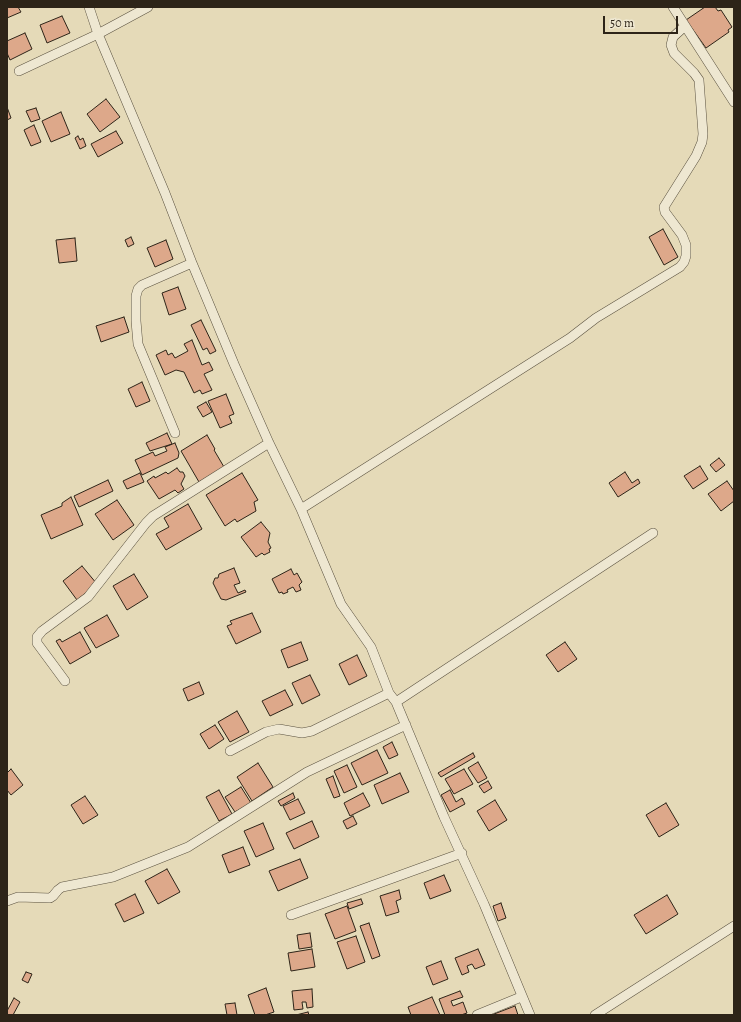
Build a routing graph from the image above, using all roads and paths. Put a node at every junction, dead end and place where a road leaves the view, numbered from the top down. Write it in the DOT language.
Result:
graph roads {
  1 [pos="90,7"];
  2 [pos="148,7"];
  3 [pos="673,7"];
  4 [pos="685,26"];
  5 [pos="98,34"];
  6 [pos="19,71"];
  7 [pos="734,102"];
  8 [pos="192,263"];
  9 [pos="175,433"];
  10 [pos="269,443"];
  11 [pos="301,509"];
  12 [pos="653,534"];
  13 [pos="65,681"];
  14 [pos="389,693"];
  15 [pos="396,702"];
  16 [pos="406,726"];
  17 [pos="230,751"];
  18 [pos="462,853"];
  19 [pos="7,901"];
  20 [pos="291,915"];
  21 [pos="734,926"];
  22 [pos="521,997"];
  23 [pos="477,1015"];
  24 [pos="530,1015"];
  25 [pos="595,1015"];
  1 -- 5 [label="street"];
  2 -- 5 [label="street"];
  3 -- 4 [label="street"];
  4 -- 7 [label="street"];
  4 -- 11 [label="street"];
  5 -- 6 [label="street"];
  5 -- 8 [label="street"];
  8 -- 9 [label="street"];
  8 -- 10 [label="street"];
  10 -- 11 [label="street"];
  10 -- 13 [label="street"];
  11 -- 14 [label="street"];
  12 -- 15 [label="street"];
  14 -- 15 [label="street"];
  14 -- 17 [label="street"];
  15 -- 16 [label="street"];
  16 -- 18 [label="street"];
  16 -- 19 [label="street"];
  18 -- 20 [label="street"];
  18 -- 22 [label="street"];
  21 -- 25 [label="street"];
  22 -- 23 [label="street"];
  22 -- 24 [label="street"];
}
